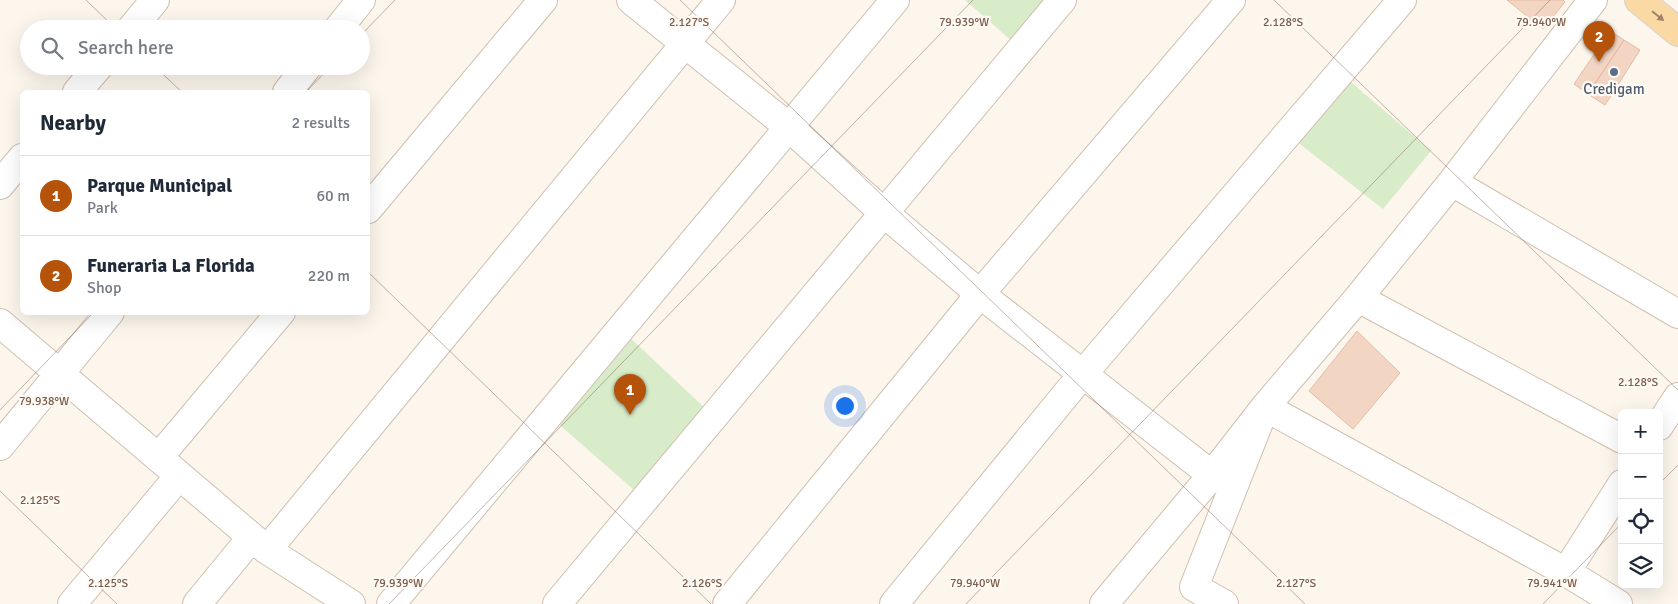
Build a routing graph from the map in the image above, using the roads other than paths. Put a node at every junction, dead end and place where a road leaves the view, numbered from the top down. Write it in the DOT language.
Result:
graph roads {
  1 [pos="155,0"];
  2 [pos="361,0"];
  3 [pos="543,0"];
  4 [pos="631,0"];
  5 [pos="722,0"];
  6 [pos="895,0"];
  7 [pos="1062,0"];
  8 [pos="1231,0"];
  9 [pos="1402,0"];
  10 [pos="1593,0"];
  11 [pos="1639,0"];
  12 [pos="138,20"];
  13 [pos="345,20"];
  14 [pos="1678,32"];
  15 [pos="685,43"];
  16 [pos="92,75"];
  17 [pos="301,75"];
  18 [pos="79,90"];
  19 [pos="289,90"];
  20 [pos="790,128"];
  21 [pos="20,160"];
  22 [pos="1452,182"];
  23 [pos="0,184"];
  24 [pos="370,207"];
  25 [pos="884,213"];
  26 [pos="980,294"];
  27 [pos="1358,298"];
  28 [pos="1678,314"];
  29 [pos="108,315"];
  30 [pos="278,315"];
  31 [pos="0,323"];
  32 [pos="60,374"];
  33 [pos="1082,375"];
  34 [pos="1678,397"];
  35 [pos="1265,408"];
  36 [pos="1663,420"];
  37 [pos="1618,437"];
  38 [pos="0,446"];
  39 [pos="160,457"];
  40 [pos="1212,475"];
  41 [pos="179,476"];
  42 [pos="1618,490"];
  43 [pos="259,544"];
  44 [pos="1566,572"];
  45 [pos="1190,595"];
  46 [pos="72,604"];
  47 [pos="197,604"];
  48 [pos="351,604"];
  49 [pos="391,604"];
  50 [pos="557,604"];
  51 [pos="727,604"];
  52 [pos="894,604"];
  53 [pos="1104,604"];
  54 [pos="1224,604"];
  55 [pos="1618,604"];
  1 -- 12 [label="street"];
  2 -- 13 [label="street"];
  3 -- 24 [label="street"];
  4 -- 15 [label="street"];
  5 -- 15 [label="street"];
  6 -- 20 [label="street"];
  7 -- 25 [label="street"];
  8 -- 26 [label="street"];
  9 -- 33 [label="street"];
  10 -- 22 [label="street"];
  11 -- 14 [label="main road, one-way"];
  15 -- 20 [label="street"];
  15 -- 43 [label="street"];
  16 -- 18 [label="street"];
  17 -- 19 [label="street"];
  20 -- 25 [label="street"];
  20 -- 49 [label="street"];
  21 -- 23 [label="street"];
  22 -- 27 [label="street"];
  22 -- 28 [label="street"];
  25 -- 26 [label="street"];
  25 -- 50 [label="street"];
  26 -- 33 [label="street"];
  26 -- 51 [label="street"];
  27 -- 35 [label="street"];
  27 -- 37 [label="street"];
  29 -- 32 [label="street"];
  30 -- 39 [label="street"];
  31 -- 32 [label="street"];
  32 -- 38 [label="street"];
  32 -- 39 [label="street"];
  33 -- 40 [label="street"];
  33 -- 52 [label="street"];
  34 -- 36 [label="street"];
  35 -- 40 [label="street"];
  35 -- 44 [label="street"];
  35 -- 45 [label="street"];
  39 -- 41 [label="street"];
  40 -- 53 [label="street"];
  41 -- 43 [label="street"];
  41 -- 46 [label="street"];
  42 -- 44 [label="street"];
  43 -- 47 [label="street"];
  43 -- 48 [label="street"];
  44 -- 55 [label="street"];
  45 -- 54 [label="street"];
}
